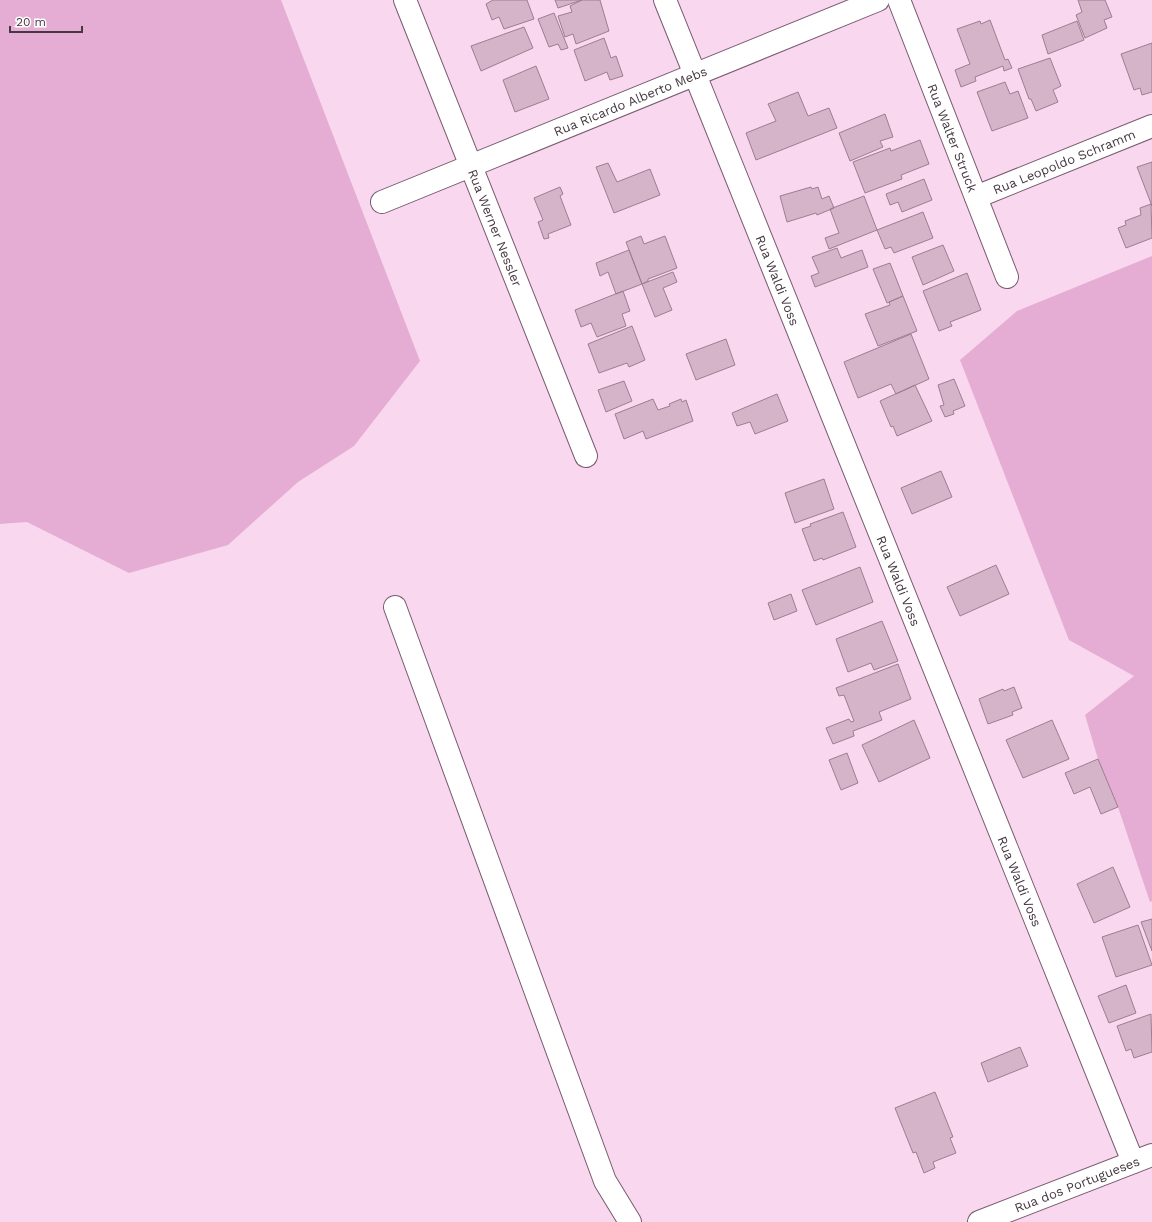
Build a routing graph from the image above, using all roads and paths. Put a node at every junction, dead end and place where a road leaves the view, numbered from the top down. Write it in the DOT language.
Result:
graph roads {
  1 [pos="405,0"];
  2 [pos="665,0"];
  3 [pos="878,0"];
  4 [pos="899,0"];
  5 [pos="695,75"];
  6 [pos="1152,126"];
  7 [pos="471,166"];
  8 [pos="976,197"];
  9 [pos="382,202"];
  10 [pos="1007,277"];
  11 [pos="586,456"];
  12 [pos="395,607"];
  13 [pos="1142,1159"];
  14 [pos="630,1222"];
  15 [pos="979,1222"];
  1 -- 7 [label="street, Rua Werner Nessler"];
  2 -- 5 [label="street, Rua Waldi Voss"];
  3 -- 5 [label="street, Rua Ricardo Alberto Mebs"];
  4 -- 8 [label="street, Rua Walter Struck"];
  5 -- 7 [label="street, Rua Ricardo Alberto Mebs"];
  5 -- 13 [label="street, Rua Waldi Voss"];
  6 -- 8 [label="street, Rua Leopoldo Schramm"];
  7 -- 9 [label="street, Rua Ricardo Alberto Mebs"];
  7 -- 11 [label="street, Rua Werner Nessler"];
  8 -- 10 [label="street, Rua Walter Struck"];
  12 -- 14 [label="street"];
  13 -- 15 [label="street, Rua dos Portugueses"];
}
